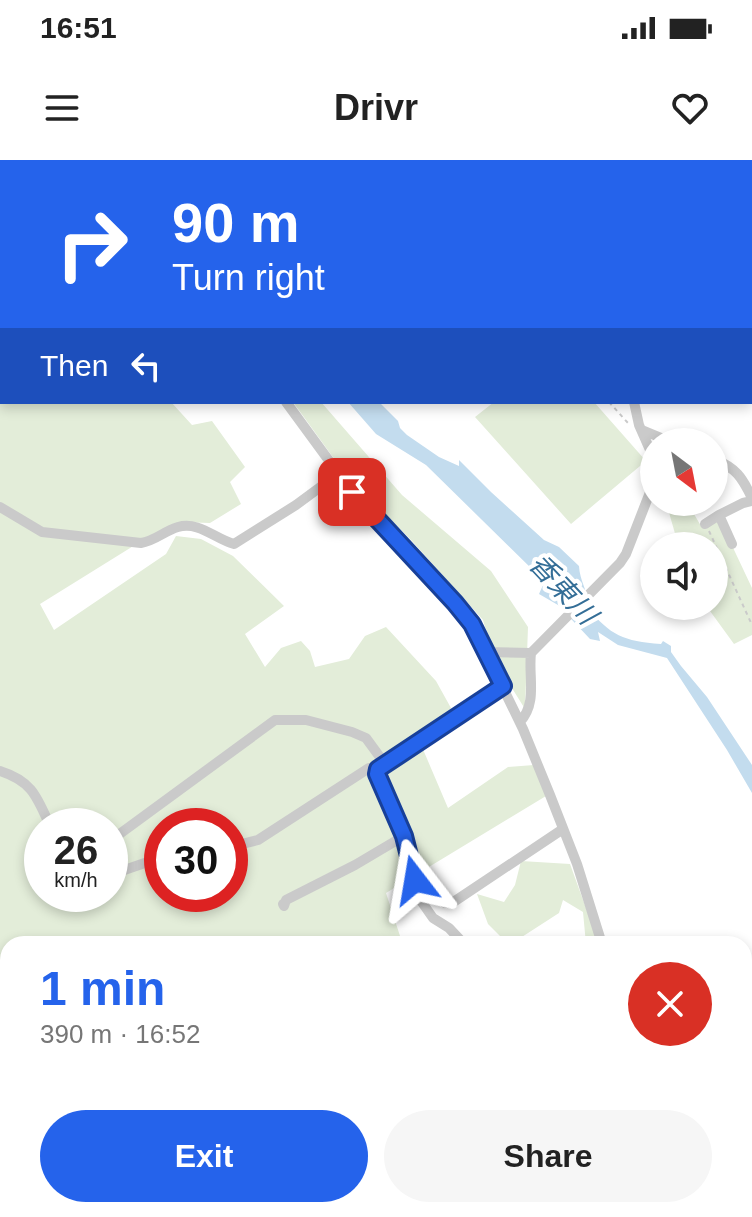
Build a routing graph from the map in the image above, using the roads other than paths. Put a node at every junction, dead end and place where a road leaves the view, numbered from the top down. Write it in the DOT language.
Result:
graph roads {
  1 [pos="287,404"];
  2 [pos="635,404"];
  3 [pos="641,428"];
  4 [pos="728,466"];
  5 [pos="338,474"];
  6 [pos="752,500"];
  7 [pos="0,507"];
  8 [pos="728,510"];
  9 [pos="641,516"];
  10 [pos="717,516"];
  11 [pos="719,516"];
  12 [pos="705,524"];
  13 [pos="732,544"];
  14 [pos="486,652"];
  15 [pos="531,653"];
  16 [pos="503,686"];
  17 [pos="520,722"];
  18 [pos="381,766"];
  19 [pos="0,771"];
  20 [pos="41,808"];
  21 [pos="128,828"];
  22 [pos="563,829"];
  23 [pos="404,836"];
  24 [pos="248,842"];
  25 [pos="415,880"];
  26 [pos="283,904"];
  27 [pos="455,936"];
  28 [pos="600,936"];
  1 -- 5 [label="street"];
  2 -- 3 [label="street"];
  4 -- 6 [label="street"];
  5 -- 7 [label="street"];
  5 -- 14 [label="street"];
  6 -- 8 [label="street"];
  9 -- 15 [label="street"];
  10 -- 12 [label="street"];
  11 -- 13 [label="street"];
  14 -- 15 [label="street"];
  14 -- 16 [label="street"];
  15 -- 17 [label="street"];
  16 -- 17 [label="street"];
  16 -- 18 [label="street"];
  17 -- 22 [label="street"];
  18 -- 21 [label="street"];
  18 -- 23 [label="street"];
  18 -- 24 [label="street"];
  19 -- 20 [label="street"];
  22 -- 25 [label="street"];
  22 -- 28 [label="street"];
  23 -- 25 [label="street"];
  23 -- 26 [label="street"];
  25 -- 27 [label="street"];
}
